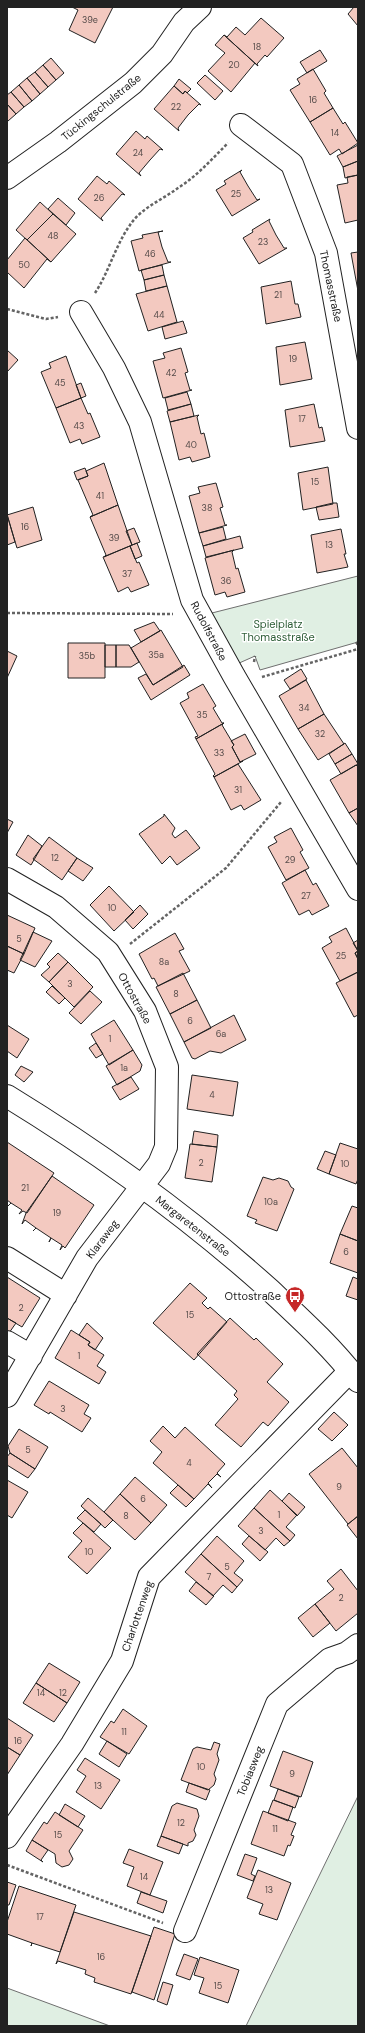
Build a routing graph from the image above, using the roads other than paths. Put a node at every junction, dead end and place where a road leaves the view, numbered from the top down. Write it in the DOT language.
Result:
graph roads {
  1 [pos="200,7"];
  2 [pos="241,125"];
  3 [pos="7,178"];
  4 [pos="81,312"];
  5 [pos="358,428"];
  6 [pos="7,879"];
  7 [pos="358,889"];
  8 [pos="7,1096"];
  9 [pos="142,1186"];
  10 [pos="7,1258"];
  11 [pos="66,1295"];
  12 [pos="7,1342"];
  13 [pos="30,1356"];
  14 [pos="354,1376"];
  15 [pos="7,1396"];
  16 [pos="358,1645"];
  17 [pos="7,1836"];
  18 [pos="185,1931"];
  1 -- 3 [label="street, Tückingschulstraße"];
  2 -- 5 [label="street, Thomasstraße"];
  4 -- 7 [label="street, Rudolfstraße"];
  6 -- 9 [label="street, Ottostraße"];
  8 -- 9 [label="street, Margaretenstraße"];
  9 -- 11 [label="street, Klaraweg"];
  9 -- 14 [label="street, Margaretenstraße"];
  10 -- 11 [label="street"];
  11 -- 13 [label="street, Klaraweg"];
  12 -- 13 [label="street"];
  13 -- 15 [label="street, Klaraweg"];
  14 -- 17 [label="street, Charlottenweg"];
  16 -- 18 [label="street, Tobiasweg"];
}
